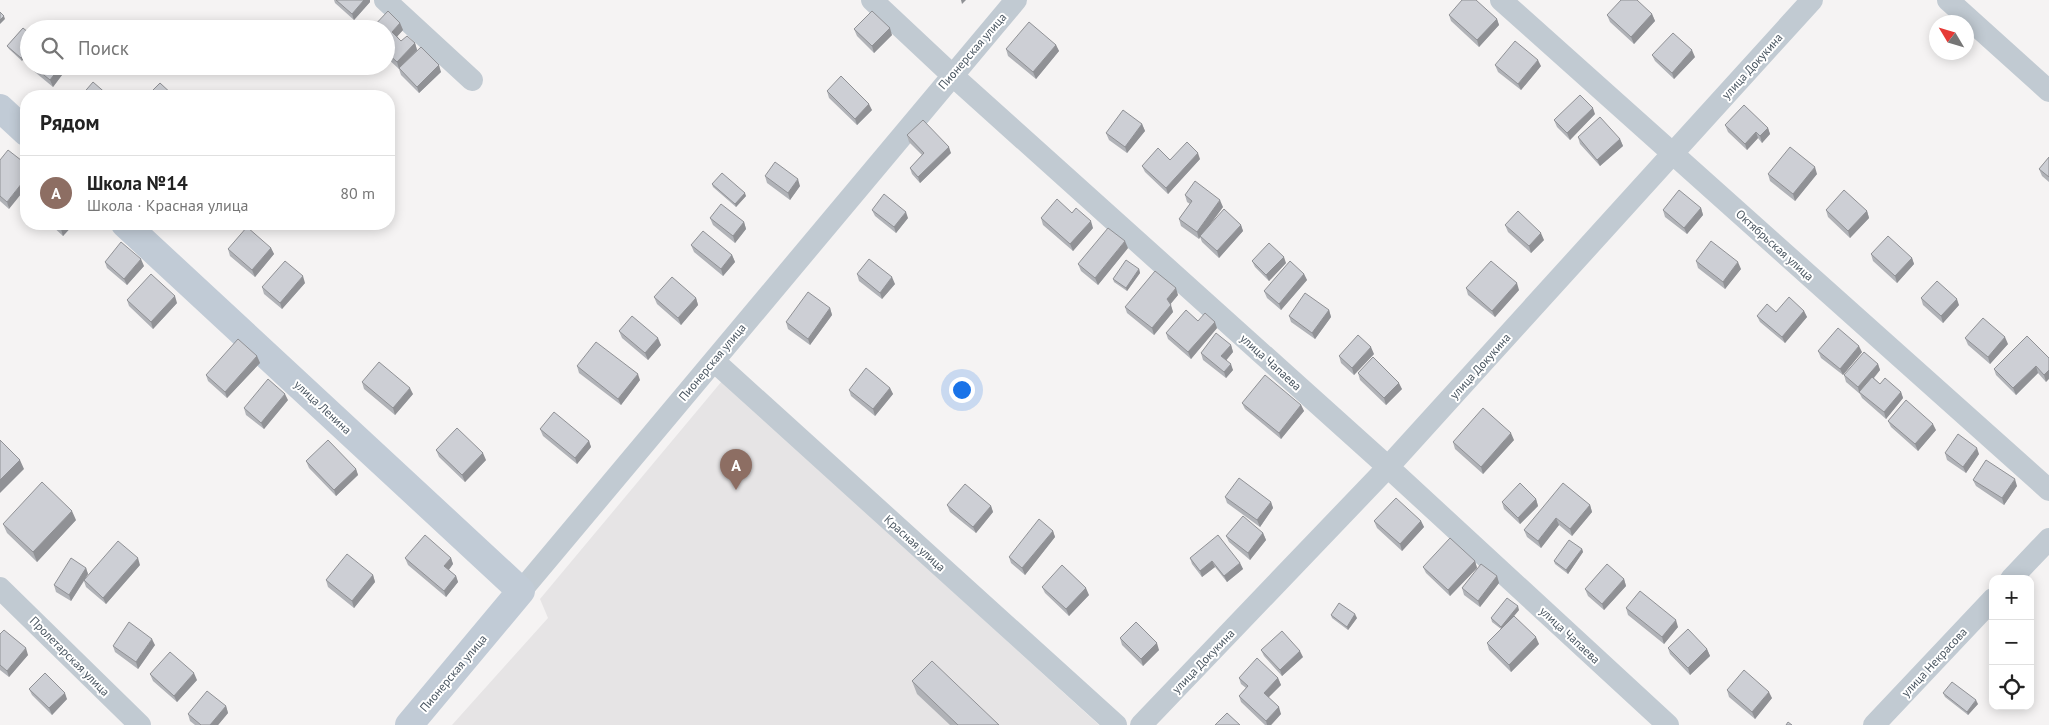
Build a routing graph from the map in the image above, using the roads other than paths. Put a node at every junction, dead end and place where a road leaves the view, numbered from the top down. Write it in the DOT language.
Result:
graph roads {
  1 [pos="385,0"];
  2 [pos="872,0"];
  3 [pos="1016,0"];
  4 [pos="1501,0"];
  5 [pos="1812,0"];
  6 [pos="1948,0"];
  7 [pos="952,74"];
  8 [pos="472,80"];
  9 [pos="2049,91"];
  10 [pos="0,108"];
  11 [pos="20,126"];
  12 [pos="1673,154"];
  13 [pos="131,230"];
  14 [pos="714,361"];
  15 [pos="1388,467"];
  16 [pos="2049,490"];
  17 [pos="2049,538"];
  18 [pos="2015,575"];
  19 [pos="0,588"];
  20 [pos="521,591"];
  21 [pos="1989,603"];
  22 [pos="140,725"];
  23 [pos="409,725"];
  24 [pos="1116,725"];
  25 [pos="1141,725"];
  26 [pos="1668,725"];
  27 [pos="1874,725"];
  1 -- 8 [label="street"];
  2 -- 7 [label="street, улица Чапаева"];
  3 -- 7 [label="street, Пионерская улица"];
  4 -- 12 [label="street, Октябрьская улица"];
  5 -- 12 [label="street, улица Докукина"];
  6 -- 9 [label="street"];
  7 -- 14 [label="street, Пионерская улица"];
  7 -- 15 [label="street, улица Чапаева"];
  10 -- 11 [label="street"];
  12 -- 15 [label="street, улица Докукина"];
  12 -- 16 [label="street, Октябрьская улица"];
  13 -- 20 [label="street, улица Ленина"];
  14 -- 20 [label="street, Пионерская улица"];
  14 -- 24 [label="street, Красная улица"];
  15 -- 25 [label="street, улица Докукина"];
  15 -- 26 [label="street, улица Чапаева"];
  17 -- 18 [label="street"];
  19 -- 22 [label="street, Пролетарская улица"];
  20 -- 23 [label="street, Пионерская улица"];
  21 -- 27 [label="street, улица Некрасова"];
}
